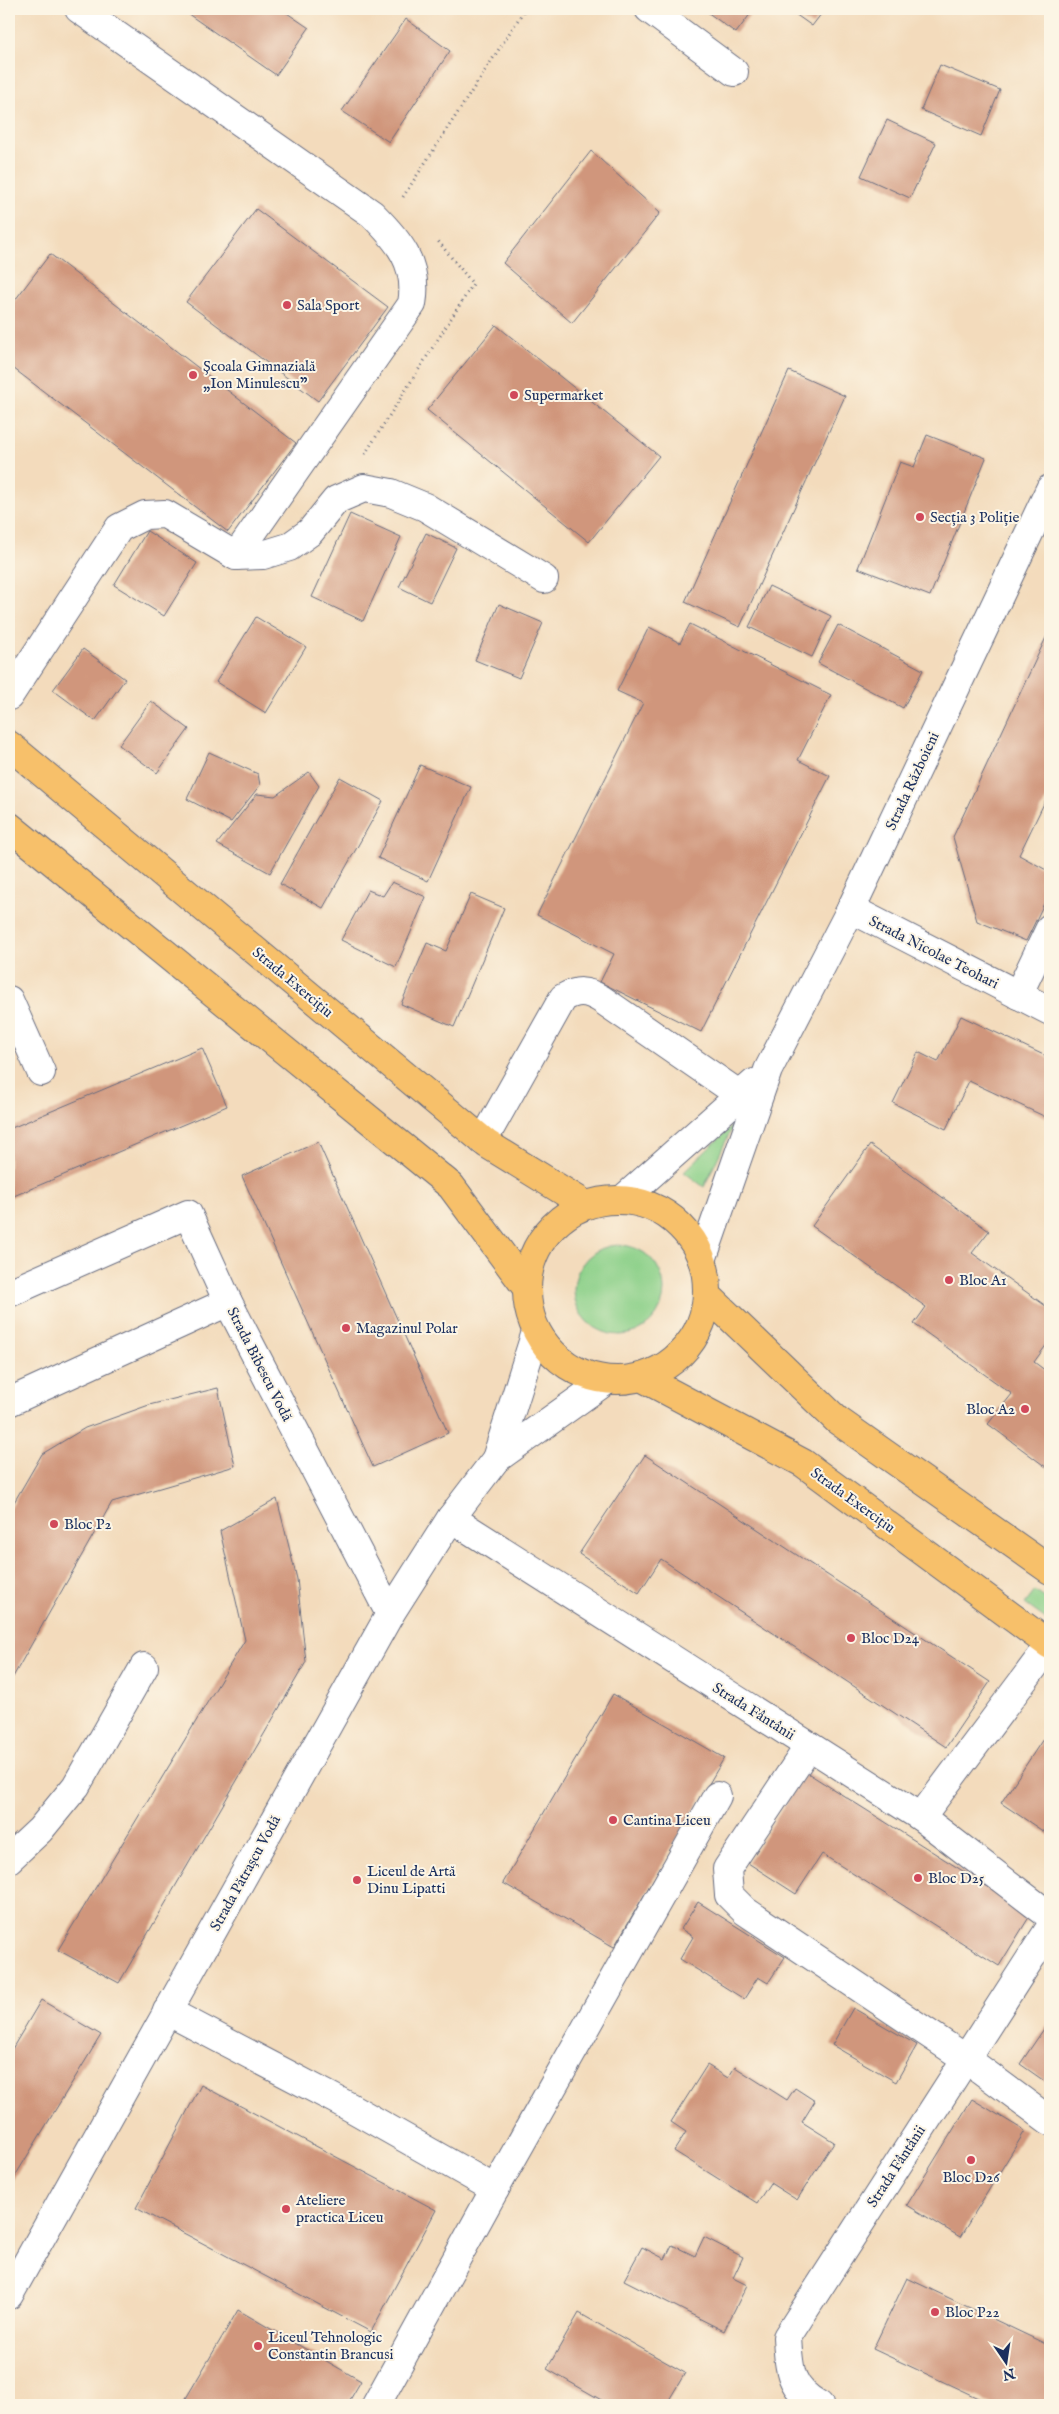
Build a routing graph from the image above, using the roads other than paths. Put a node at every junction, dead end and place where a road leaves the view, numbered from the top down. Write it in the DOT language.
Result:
graph roads {
  1 [pos="79,9"];
  2 [pos="648,9"];
  3 [pos="734,72"];
  4 [pos="1050,489"];
  5 [pos="236,556"];
  6 [pos="544,580"];
  7 [pos="9,696"];
  8 [pos="9,745"];
  9 [pos="9,826"];
  10 [pos="851,909"];
  11 [pos="1050,928"];
  12 [pos="1018,995"];
  13 [pos="9,1000"];
  14 [pos="1050,1011"];
  15 [pos="768,1070"];
  16 [pos="41,1072"];
  17 [pos="740,1095"];
  18 [pos="483,1141"];
  19 [pos="622,1200"];
  20 [pos="586,1205"];
  21 [pos="702,1260"];
  22 [pos="526,1287"];
  23 [pos="9,1293"];
  24 [pos="707,1295"];
  25 [pos="228,1302"];
  26 [pos="536,1332"];
  27 [pos="641,1377"];
  28 [pos="607,1380"];
  29 [pos="9,1402"];
  30 [pos="496,1459"];
  31 [pos="451,1518"];
  32 [pos="1050,1570"];
  33 [pos="390,1614"];
  34 [pos="1050,1645"];
  35 [pos="144,1667"];
  36 [pos="809,1746"];
  37 [pos="717,1796"];
  38 [pos="920,1818"];
  39 [pos="9,1859"];
  40 [pos="1050,1916"];
  41 [pos="1050,1928"];
  42 [pos="168,2012"];
  43 [pos="965,2058"];
  44 [pos="1050,2121"];
  45 [pos="495,2189"];
  46 [pos="9,2296"];
  47 [pos="376,2405"];
  48 [pos="819,2405"];
  1 -- 5 [label="street"];
  2 -- 3 [label="street"];
  4 -- 10 [label="street, Strada Războieni"];
  5 -- 6 [label="street"];
  5 -- 7 [label="street"];
  8 -- 18 [label="main road, Strada Exercițiu"];
  9 -- 22 [label="main road"];
  10 -- 12 [label="street, Strada Nicolae Teohari"];
  10 -- 15 [label="street, Strada Războieni"];
  11 -- 12 [label="street, Strada Nicolae Teohari"];
  12 -- 14 [label="street, Strada Nicolae Teohari"];
  13 -- 16 [label="street"];
  15 -- 17 [label="street"];
  15 -- 21 [label="street"];
  17 -- 18 [label="street"];
  17 -- 19 [label="street"];
  18 -- 20 [label="main road, Strada Exercițiu"];
  19 -- 20 [label="main road"];
  19 -- 21 [label="main road"];
  20 -- 22 [label="main road"];
  21 -- 24 [label="main road"];
  22 -- 26 [label="main road"];
  23 -- 25 [label="street"];
  24 -- 27 [label="main road"];
  24 -- 32 [label="main road"];
  25 -- 29 [label="street, Strada Bibescu Vodă"];
  25 -- 33 [label="street, Strada Bibescu Vodă"];
  26 -- 28 [label="main road"];
  26 -- 30 [label="street"];
  27 -- 28 [label="main road"];
  27 -- 34 [label="main road, Strada Exercițiu"];
  28 -- 30 [label="street"];
  30 -- 31 [label="street, Strada Pătrașcu Vodă"];
  31 -- 33 [label="street, Strada Pătrașcu Vodă"];
  31 -- 36 [label="street, Strada Fântânii"];
  33 -- 42 [label="street, Strada Pătrașcu Vodă"];
  34 -- 38 [label="street"];
  35 -- 39 [label="street"];
  36 -- 38 [label="street, Strada Fântânii"];
  36 -- 43 [label="street"];
  37 -- 45 [label="street"];
  38 -- 40 [label="street, Strada Fântânii"];
  41 -- 43 [label="street, Strada Fântânii"];
  42 -- 45 [label="street"];
  42 -- 46 [label="street, Strada Pătrașcu Vodă"];
  43 -- 44 [label="street"];
  43 -- 48 [label="street, Strada Fântânii"];
  45 -- 47 [label="street"];
}
